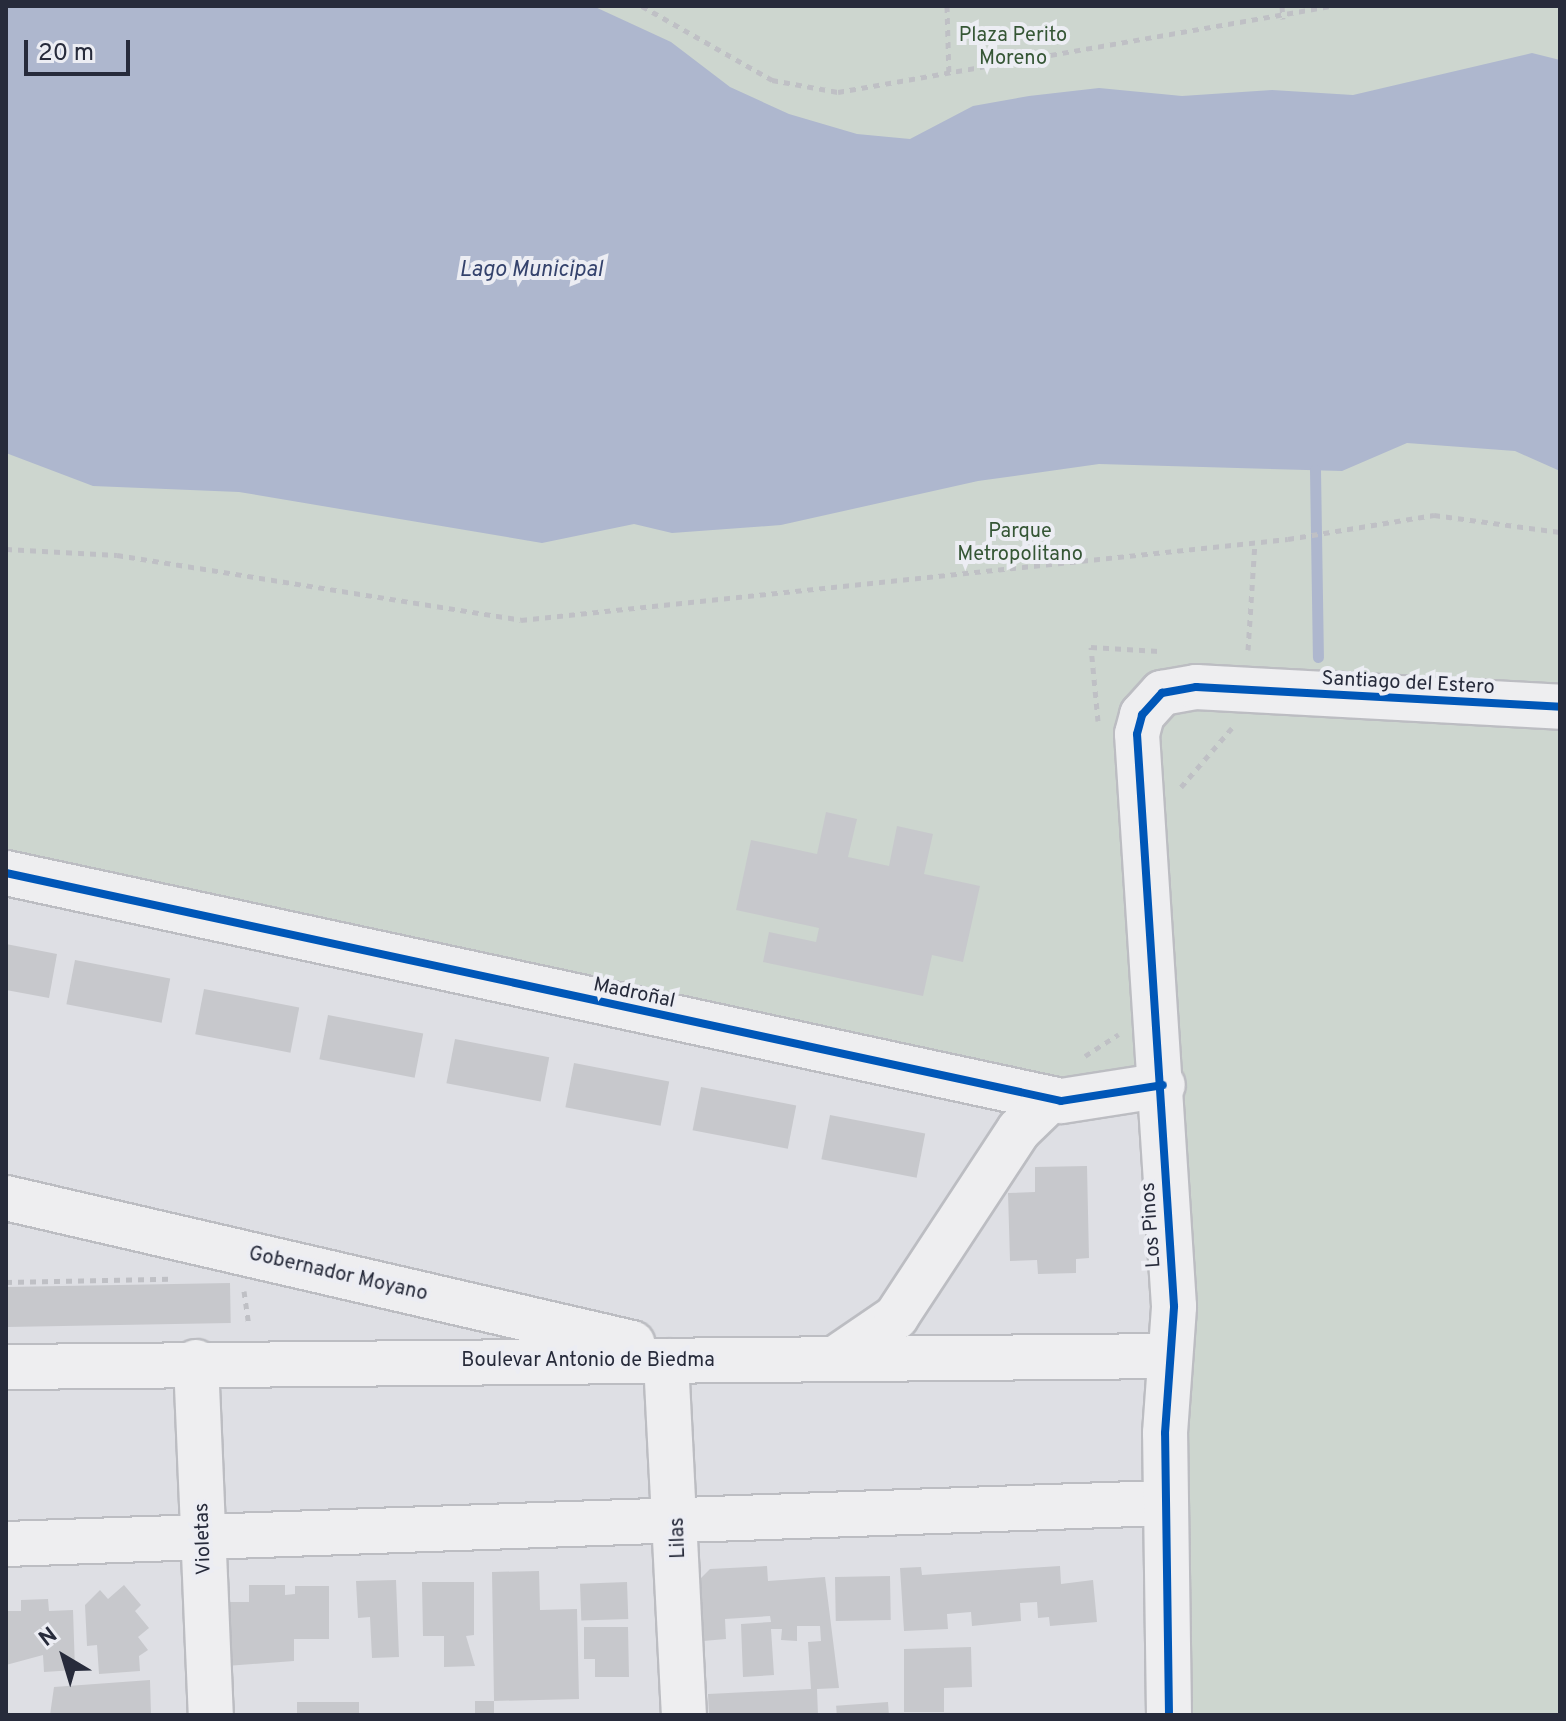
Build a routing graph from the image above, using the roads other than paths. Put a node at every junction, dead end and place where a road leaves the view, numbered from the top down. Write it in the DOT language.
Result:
graph roads {
  1 [pos="1560,707"];
  2 [pos="1118,737"];
  3 [pos="6,873"];
  4 [pos="1063,1083"];
  5 [pos="1163,1085"];
  6 [pos="6,1198"];
  7 [pos="1170,1356"];
  8 [pos="833,1359"];
  9 [pos="666,1361"];
  10 [pos="196,1362"];
  11 [pos="6,1367"];
  12 [pos="1164,1503"];
  13 [pos="678,1519"];
  14 [pos="204,1538"];
  15 [pos="6,1544"];
  16 [pos="211,1715"];
  17 [pos="684,1715"];
  18 [pos="1169,1715"];
  1 -- 2 [label="street, Santiago del Estero"];
  2 -- 5 [label="street, Los Pinos"];
  3 -- 4 [label="street, Madroñal"];
  4 -- 5 [label="street, Madroñal"];
  4 -- 8 [label="street"];
  5 -- 7 [label="street, Los Pinos"];
  6 -- 9 [label="street, Gobernador Moyano"];
  7 -- 8 [label="street, Boulevar Antonio de Biedma"];
  7 -- 12 [label="street, Los Pinos"];
  8 -- 9 [label="street, Boulevar Antonio de Biedma"];
  9 -- 10 [label="street, Boulevar Antonio de Biedma"];
  9 -- 13 [label="street, Lilas"];
  10 -- 11 [label="street, Boulevar Antonio de Biedma"];
  10 -- 14 [label="street, Violetas"];
  12 -- 13 [label="street"];
  12 -- 18 [label="street, Los Pinos"];
  13 -- 14 [label="street"];
  13 -- 17 [label="street, Lilas"];
  14 -- 15 [label="street"];
  14 -- 16 [label="street, Violetas"];
}
